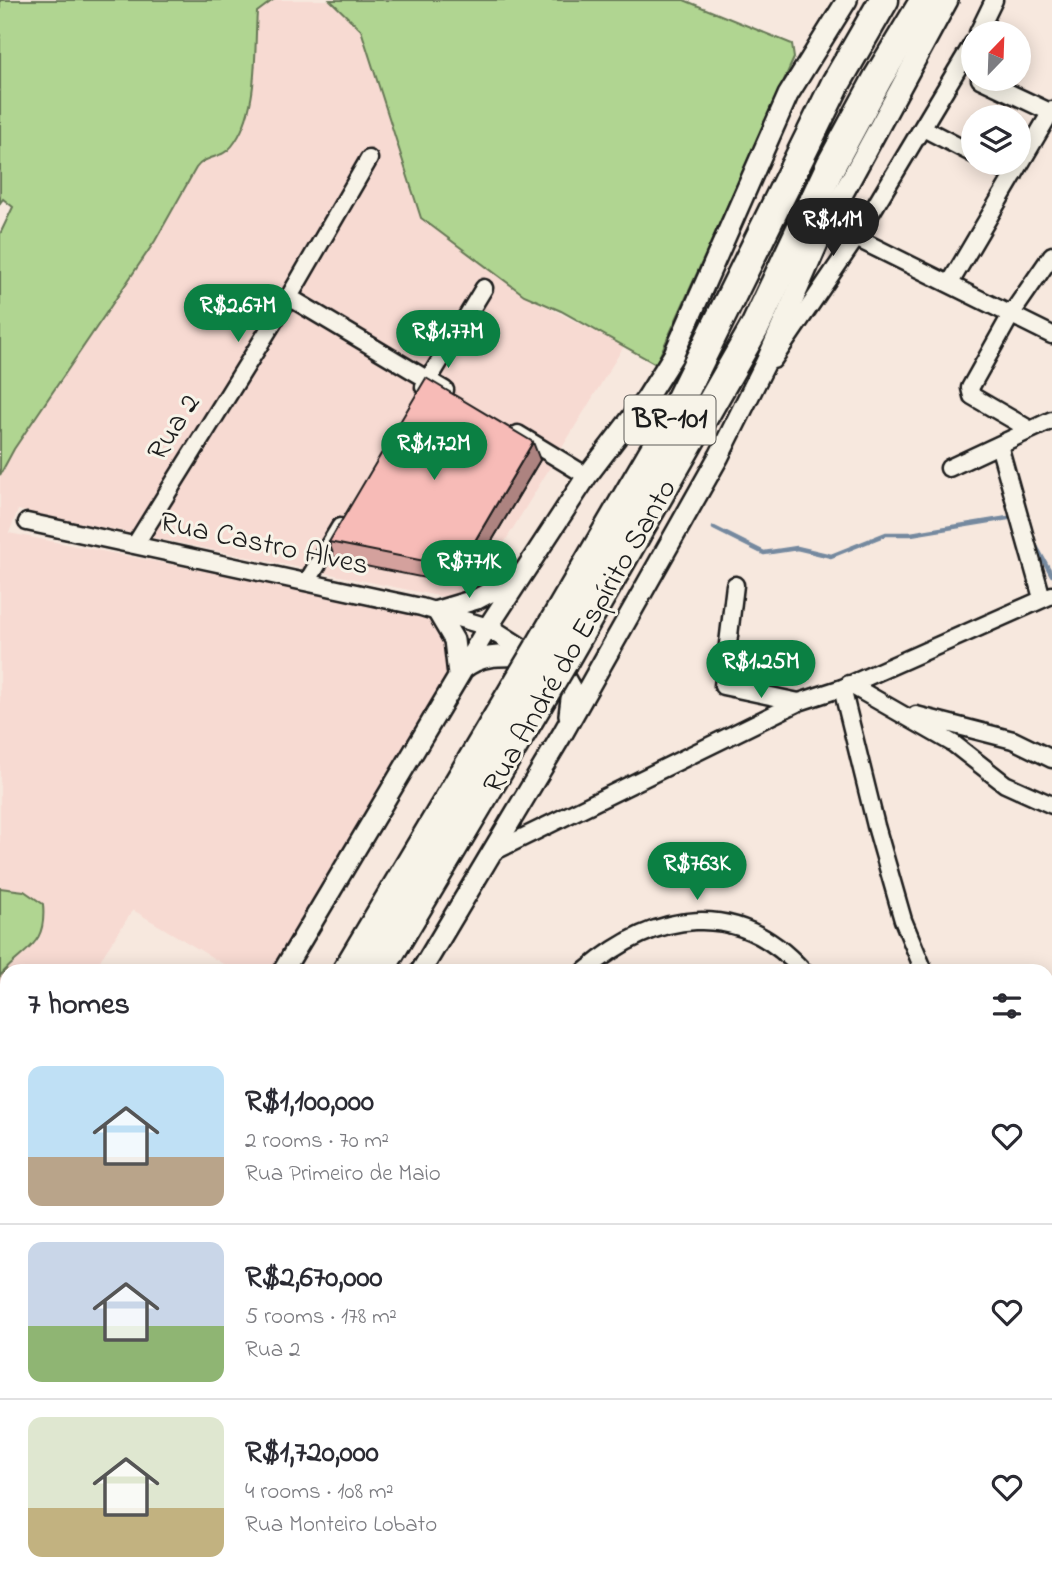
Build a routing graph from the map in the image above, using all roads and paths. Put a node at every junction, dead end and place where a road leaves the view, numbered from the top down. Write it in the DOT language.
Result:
graph roads {
  1 [pos="847,0"];
  2 [pos="884,0"];
  3 [pos="925,0"];
  4 [pos="948,0"];
  5 [pos="993,0"];
  6 [pos="983,21"];
  7 [pos="961,79"];
  8 [pos="1007,91"];
  9 [pos="1052,112"];
  10 [pos="923,128"];
  11 [pos="1031,147"];
  12 [pos="961,148"];
  13 [pos="369,159"];
  14 [pos="1014,175"];
  15 [pos="856,238"];
  16 [pos="1052,255"];
  17 [pos="950,283"];
  18 [pos="484,288"];
  19 [pos="289,297"];
  20 [pos="1012,313"];
  21 [pos="1052,335"];
  22 [pos="428,380"];
  23 [pos="755,385"];
  24 [pos="462,400"];
  25 [pos="414,404"];
  26 [pos="1052,420"];
  27 [pos="508,428"];
  28 [pos="1029,429"];
  29 [pos="999,445"];
  30 [pos="949,468"];
  31 [pos="587,476"];
  32 [pos="350,511"];
  33 [pos="27,522"];
  34 [pos="135,545"];
  35 [pos="522,575"];
  36 [pos="307,582"];
  37 [pos="735,585"];
  38 [pos="1047,597"];
  39 [pos="437,611"];
  40 [pos="488,627"];
  41 [pos="535,652"];
  42 [pos="458,675"];
  43 [pos="846,686"];
  44 [pos="799,702"];
  45 [pos="902,712"];
  46 [pos="960,724"];
  47 [pos="563,733"];
  48 [pos="954,744"];
  49 [pos="1052,760"];
  50 [pos="1052,805"];
  51 [pos="491,853"];
  52 [pos="287,964"];
  53 [pos="351,964"];
  54 [pos="383,964"];
  55 [pos="425,964"];
  56 [pos="595,964"];
  57 [pos="795,964"];
  58 [pos="921,964"];
  1 -- 31 [label="street"];
  2 -- 41 [label="highway, BR-101"];
  3 -- 54 [label="highway, BR-101, bridge"];
  4 -- 23 [label="street, Rua André do Espírito Santo"];
  5 -- 6 [label="street"];
  7 -- 10 [label="street"];
  8 -- 9 [label="street"];
  9 -- 11 [label="street"];
  10 -- 12 [label="street"];
  10 -- 15 [label="street"];
  13 -- 19 [label="street, Rua 2"];
  14 -- 17 [label="street"];
  15 -- 17 [label="street"];
  15 -- 23 [label="street"];
  16 -- 20 [label="street"];
  17 -- 20 [label="street"];
  18 -- 22 [label="street"];
  19 -- 22 [label="street"];
  19 -- 34 [label="street, Rua 2"];
  20 -- 21 [label="street"];
  20 -- 28 [label="street"];
  22 -- 24 [label="street"];
  22 -- 25 [label="street"];
  23 -- 47 [label="street, Rua André do Espírito Santo"];
  26 -- 28 [label="street"];
  27 -- 31 [label="street"];
  28 -- 29 [label="street"];
  29 -- 30 [label="street"];
  29 -- 38 [label="street"];
  31 -- 35 [label="street"];
  32 -- 36 [label="street"];
  33 -- 34 [label="street, Rua Castro Alves"];
  34 -- 36 [label="street, Rua Castro Alves"];
  35 -- 39 [label="street"];
  35 -- 40 [label="street"];
  36 -- 39 [label="street, Rua Castro Alves"];
  37 -- 44 [label="street"];
  38 -- 43 [label="street, Rua André do Espírito Santo"];
  39 -- 40 [label="street, Rua Castro Alves"];
  39 -- 42 [label="street"];
  40 -- 41 [label="street"];
  40 -- 42 [label="street"];
  41 -- 42 [label="street"];
  41 -- 47 [label="street"];
  41 -- 53 [label="highway, BR-101, bridge"];
  42 -- 52 [label="street"];
  43 -- 44 [label="street, Rua André do Espírito Santo"];
  43 -- 45 [label="street"];
  43 -- 58 [label="street"];
  44 -- 51 [label="street, Rua André do Espírito Santo"];
  45 -- 46 [label="street"];
  45 -- 48 [label="street"];
  46 -- 48 [label="street"];
  46 -- 49 [label="street"];
  47 -- 51 [label="street, Rua André do Espírito Santo"];
  48 -- 50 [label="street"];
  51 -- 55 [label="street, Rua André do Espírito Santo"];
  56 -- 57 [label="street"];
}
